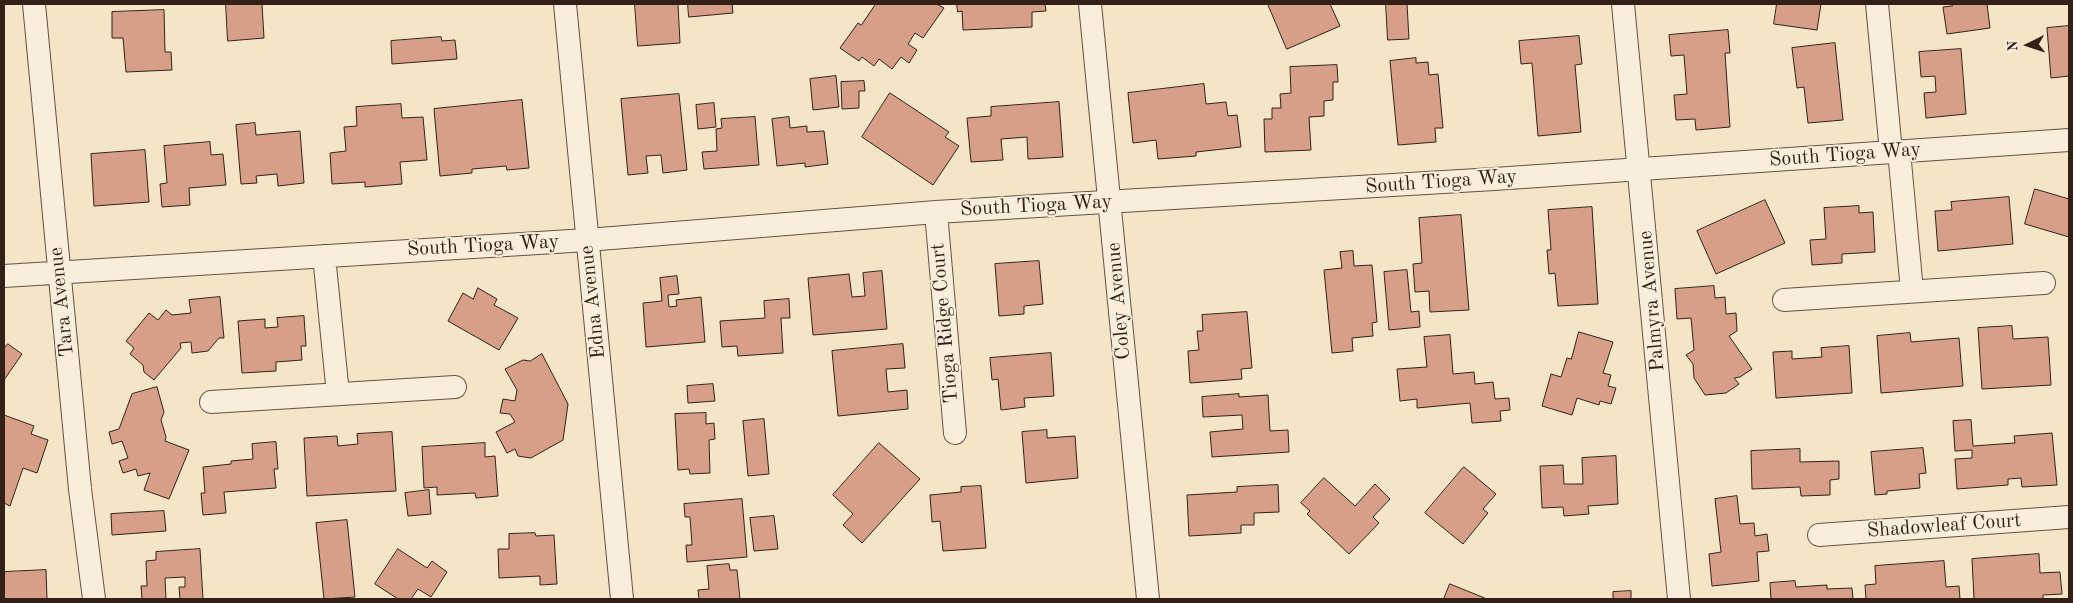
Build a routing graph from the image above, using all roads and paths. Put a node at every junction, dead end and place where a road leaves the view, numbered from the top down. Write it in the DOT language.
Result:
graph roads {
  1 [pos="34,4"];
  2 [pos="565,4"];
  3 [pos="1090,4"];
  4 [pos="1623,4"];
  5 [pos="1877,4"];
  6 [pos="2069,140"];
  7 [pos="1895,151"];
  8 [pos="1639,169"];
  9 [pos="1110,202"];
  10 [pos="936,212"];
  11 [pos="587,240"];
  12 [pos="324,256"];
  13 [pos="59,272"];
  14 [pos="4,276"];
  15 [pos="2044,283"];
  16 [pos="1912,291"];
  17 [pos="1784,300"];
  18 [pos="455,387"];
  19 [pos="338,394"];
  20 [pos="211,402"];
  21 [pos="955,433"];
  22 [pos="2069,517"];
  23 [pos="1819,535"];
  24 [pos="94,599"];
  25 [pos="622,599"];
  26 [pos="1148,599"];
  27 [pos="1679,599"];
  1 -- 13 [label="street, Tara Avenue"];
  2 -- 11 [label="street, Edna Avenue"];
  3 -- 9 [label="street, Coley Avenue"];
  4 -- 8 [label="street, Palmyra Avenue"];
  5 -- 7 [label="street"];
  6 -- 7 [label="street, South Tioga Way"];
  7 -- 8 [label="street, South Tioga Way"];
  7 -- 16 [label="street"];
  8 -- 9 [label="street, South Tioga Way"];
  8 -- 27 [label="street, Palmyra Avenue"];
  9 -- 10 [label="street, South Tioga Way"];
  9 -- 26 [label="street, Coley Avenue"];
  10 -- 11 [label="street, South Tioga Way"];
  10 -- 21 [label="street, Tioga Ridge Court"];
  11 -- 12 [label="street, South Tioga Way"];
  11 -- 25 [label="street, Edna Avenue"];
  12 -- 13 [label="street, South Tioga Way"];
  12 -- 19 [label="street"];
  13 -- 14 [label="street, South Tioga Way"];
  13 -- 24 [label="street, Tara Avenue"];
  15 -- 16 [label="street"];
  16 -- 17 [label="street"];
  18 -- 19 [label="street"];
  19 -- 20 [label="street"];
  22 -- 23 [label="street, Shadowleaf Court"];
}
